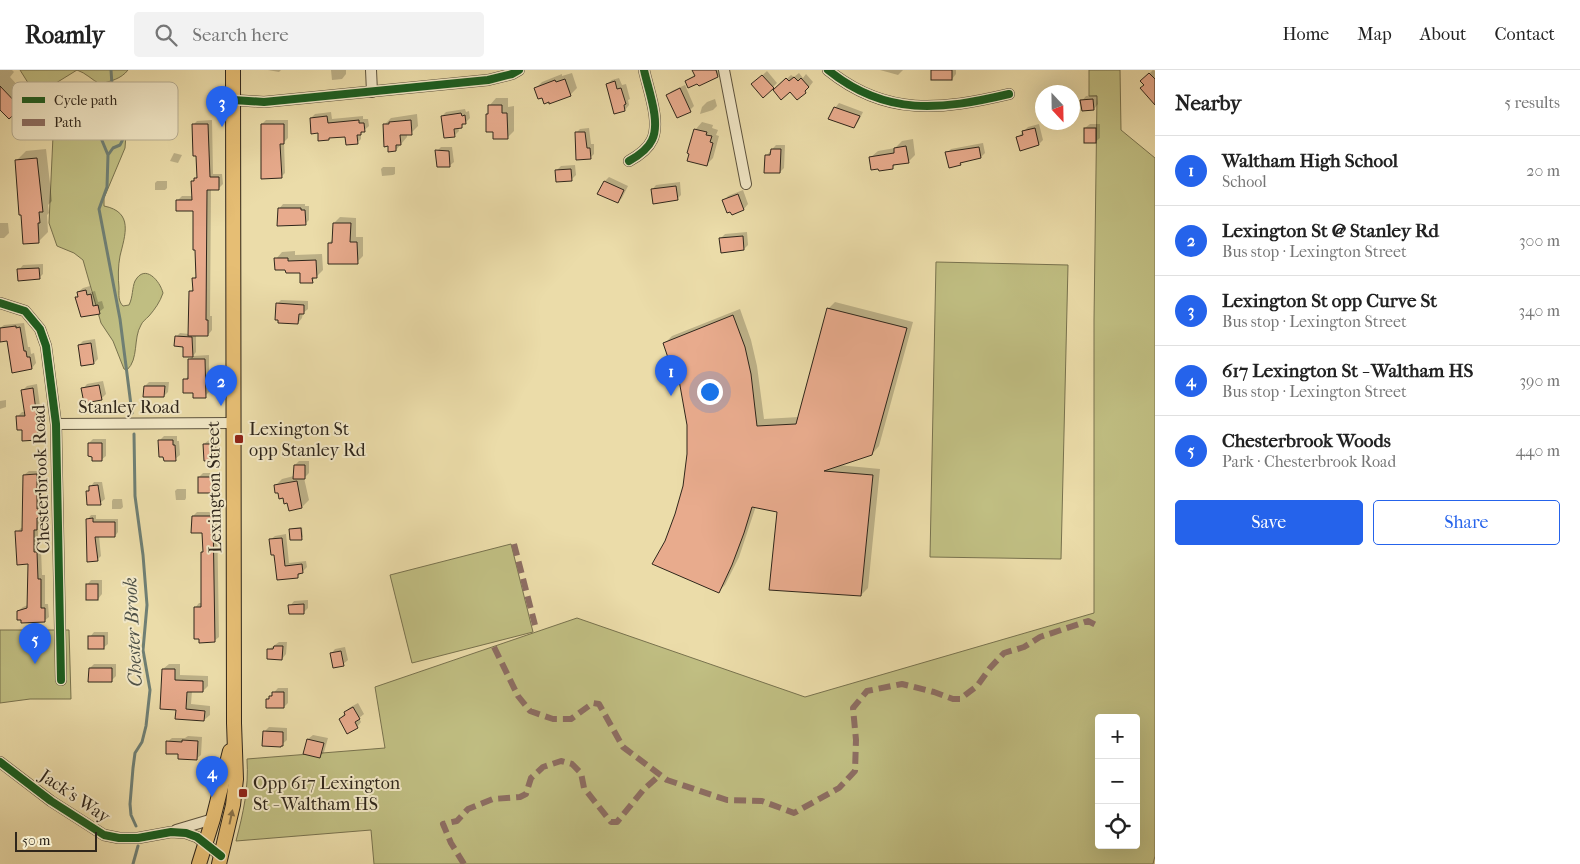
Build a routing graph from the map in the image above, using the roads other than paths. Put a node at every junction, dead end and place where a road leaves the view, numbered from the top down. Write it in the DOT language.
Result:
graph roads {
  1 [pos="233,70"];
  2 [pos="371,70"];
  3 [pos="519,70"];
  4 [pos="644,70"];
  5 [pos="724,70"];
  6 [pos="828,70"];
  7 [pos="372,92"];
  8 [pos="1009,94"];
  9 [pos="233,100"];
  10 [pos="629,161"];
  11 [pos="746,184"];
  12 [pos="0,302"];
  13 [pos="232,423"];
  14 [pos="56,424"];
  15 [pos="61,680"];
  16 [pos="234,724"];
  17 [pos="0,762"];
  18 [pos="213,819"];
  19 [pos="171,832"];
  20 [pos="205,845"];
  21 [pos="220,860"];
  22 [pos="199,864"];
  1 -- 9 [label="main road, Lexington Street"];
  2 -- 7 [label="street"];
  3 -- 7 [label="street"];
  4 -- 10 [label="street"];
  5 -- 11 [label="street"];
  6 -- 8 [label="street"];
  7 -- 9 [label="street"];
  9 -- 13 [label="main road, Lexington Street"];
  12 -- 14 [label="street, Chesterbrook Road"];
  13 -- 14 [label="street, Stanley Road"];
  13 -- 16 [label="main road, Lexington Street"];
  14 -- 15 [label="street, Chesterbrook Road"];
  16 -- 18 [label="main road, Lexington Street"];
  21 -- 16 [label="main road, Lexington Street, one-way"];
  17 -- 19 [label="street, Jack's Way"];
  18 -- 19 [label="street, Jack's Way"];
  18 -- 20 [label="main road, Lexington Street"];
  19 -- 20 [label="street, Jack's Way"];
  20 -- 21 [label="street, Jack's Way"];
  20 -- 22 [label="main road, Lexington Street"];
}
